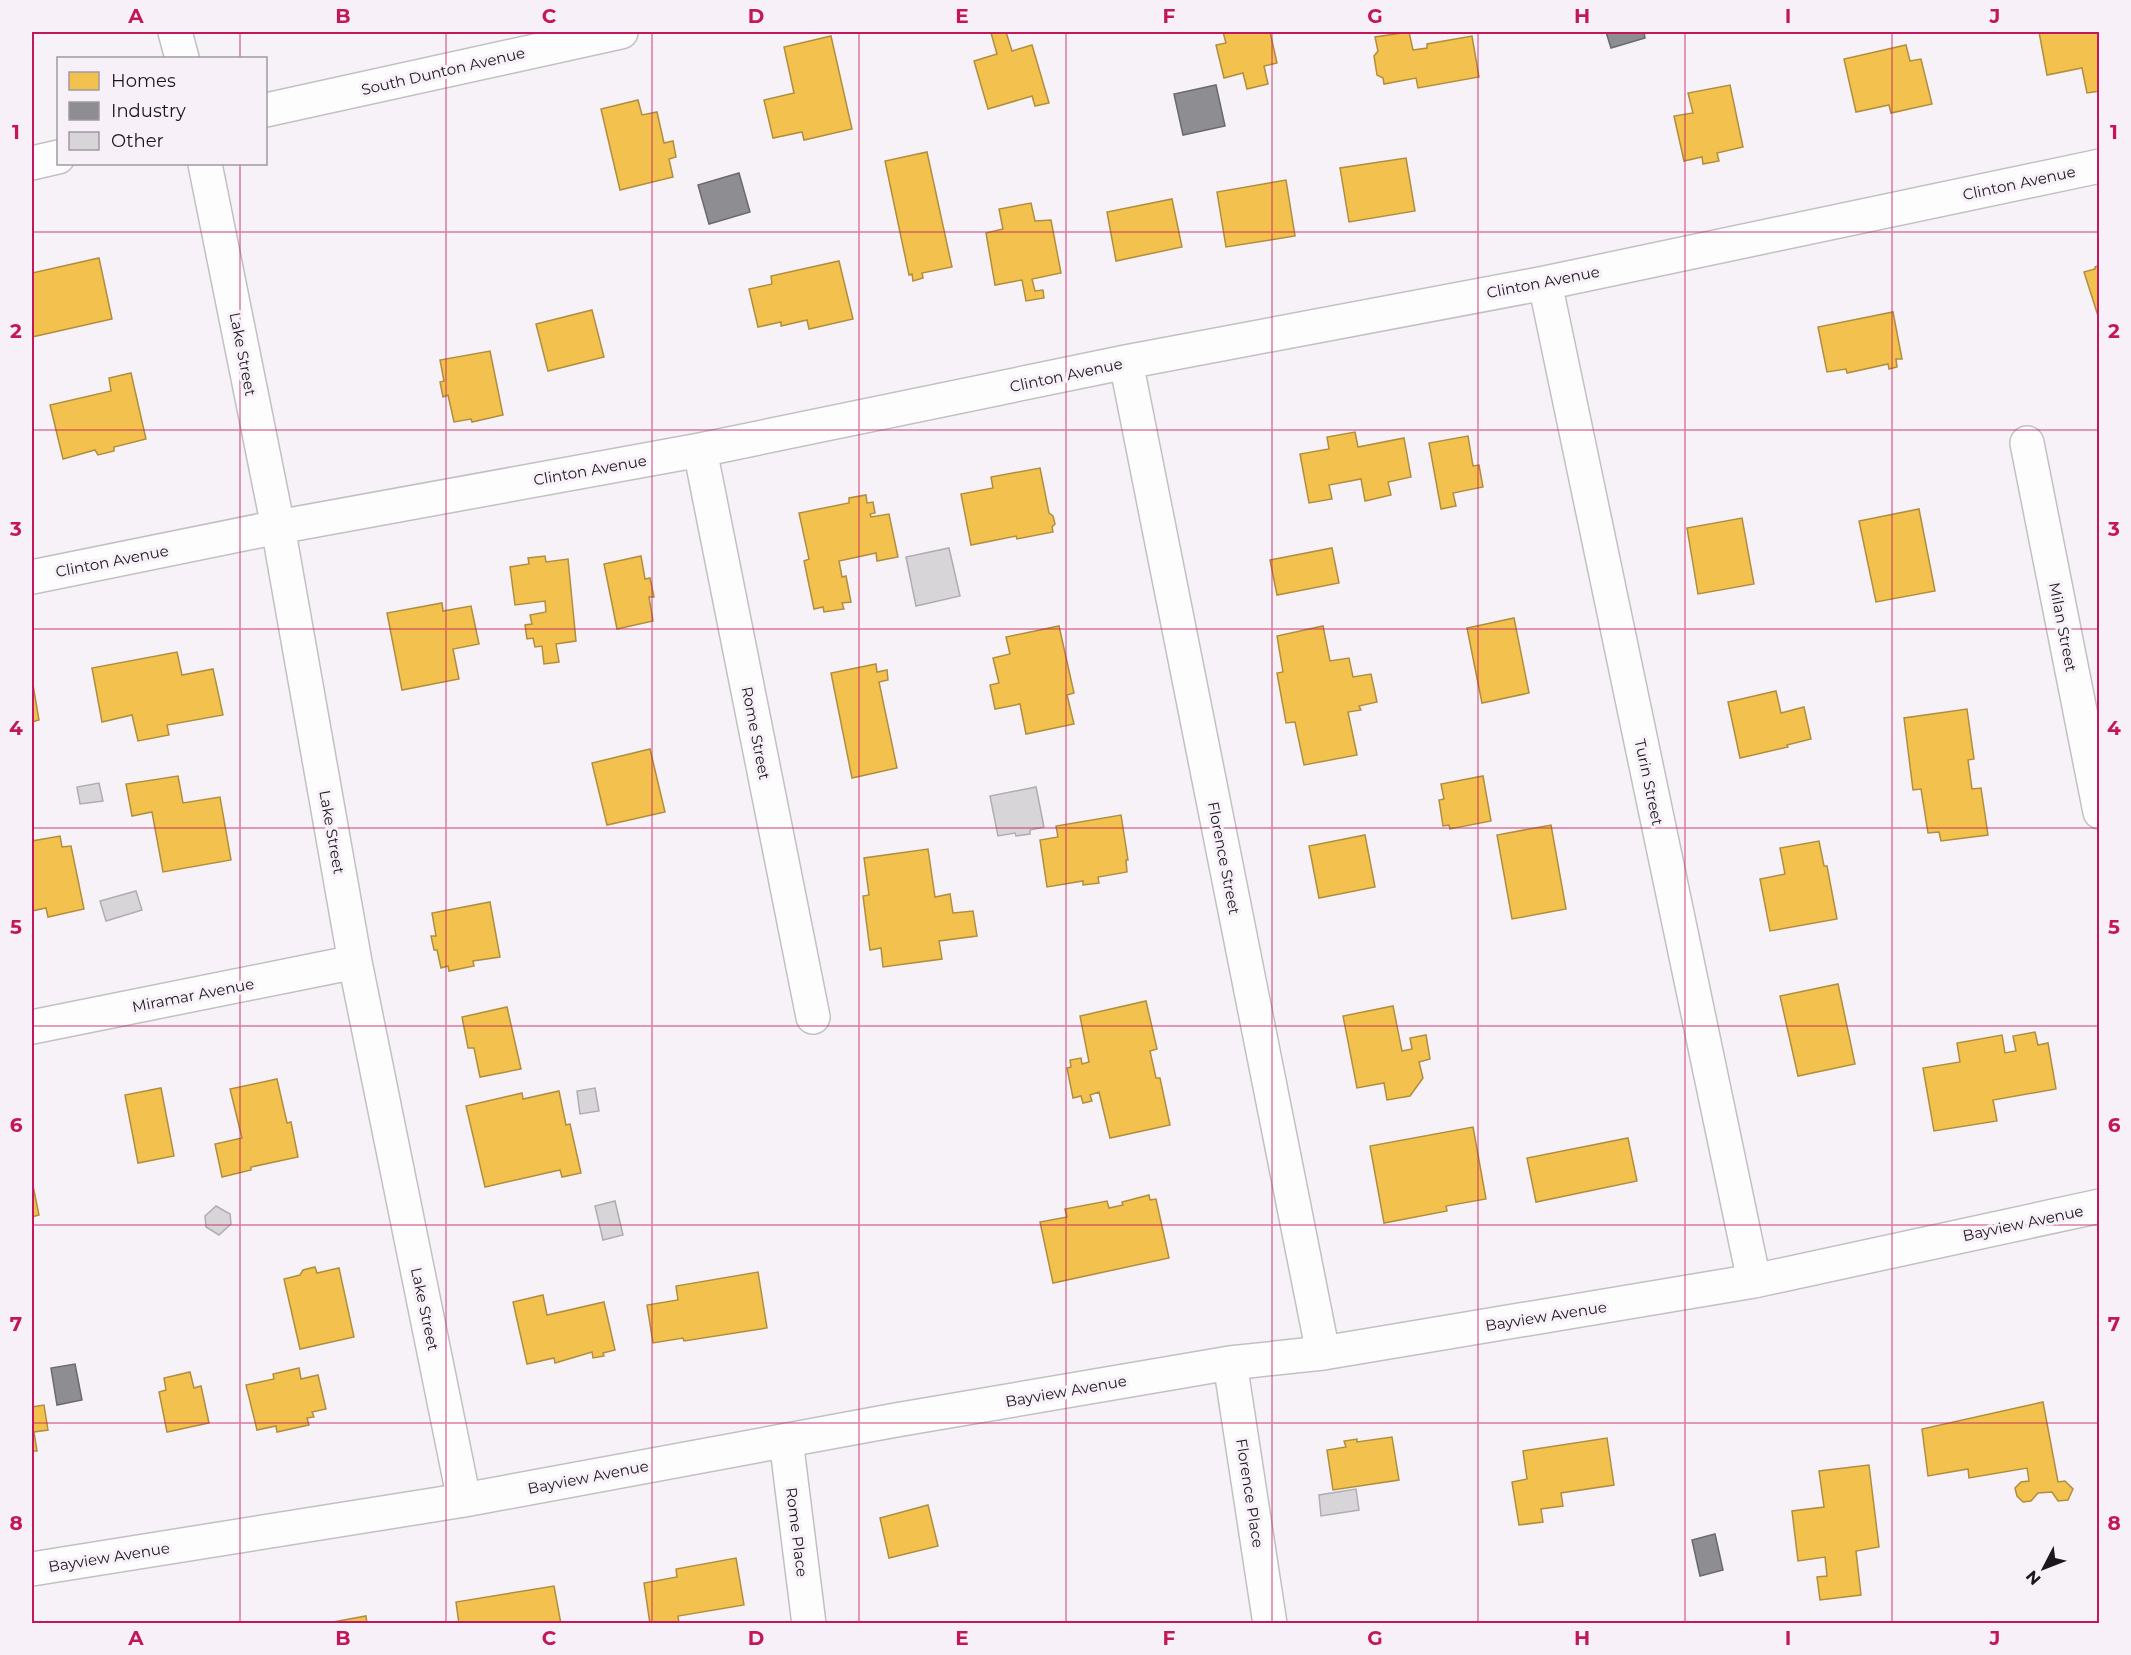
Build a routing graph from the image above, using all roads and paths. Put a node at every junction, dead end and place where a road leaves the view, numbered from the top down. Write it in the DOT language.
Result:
graph roads {
  1 [pos="175,32"];
  2 [pos="621,32"];
  3 [pos="587,35"];
  4 [pos="182,57"];
  5 [pos="267,110"];
  6 [pos="57,157"];
  7 [pos="32,163"];
  8 [pos="205,165"];
  9 [pos="2100,166"];
  10 [pos="1545,283"];
  11 [pos="1126,362"];
  12 [pos="2027,443"];
  13 [pos="700,450"];
  14 [pos="278,527"];
  15 [pos="32,577"];
  16 [pos="2100,812"];
  17 [pos="355,962"];
  18 [pos="813,1017"];
  19 [pos="32,1027"];
  20 [pos="2100,1206"];
  21 [pos="1754,1281"];
  22 [pos="1323,1353"];
  23 [pos="1230,1363"];
  24 [pos="786,1440"];
  25 [pos="464,1500"];
  26 [pos="32,1569"];
  27 [pos="809,1623"];
  28 [pos="1269,1623"];
  1 -- 4 [label="street"];
  2 -- 3 [label="street, South Dunton Avenue"];
  3 -- 5 [label="street, South Dunton Avenue"];
  6 -- 7 [label="street"];
  8 -- 14 [label="street, Lake Street"];
  9 -- 10 [label="street, Clinton Avenue"];
  10 -- 11 [label="street, Clinton Avenue"];
  10 -- 21 [label="street, Turin Street"];
  11 -- 13 [label="street, Clinton Avenue"];
  11 -- 22 [label="street, Florence Street"];
  12 -- 16 [label="street, Milan Street"];
  13 -- 14 [label="street, Clinton Avenue"];
  13 -- 18 [label="street, Rome Street"];
  14 -- 15 [label="street, Clinton Avenue"];
  14 -- 17 [label="street, Lake Street"];
  17 -- 19 [label="street, Miramar Avenue"];
  17 -- 25 [label="street, Lake Street"];
  20 -- 21 [label="street, Bayview Avenue"];
  21 -- 22 [label="street, Bayview Avenue"];
  22 -- 23 [label="street, Bayview Avenue"];
  23 -- 24 [label="street, Bayview Avenue"];
  23 -- 28 [label="street, Florence Place"];
  24 -- 25 [label="street, Bayview Avenue"];
  24 -- 27 [label="street, Rome Place"];
  25 -- 26 [label="street, Bayview Avenue"];
}
